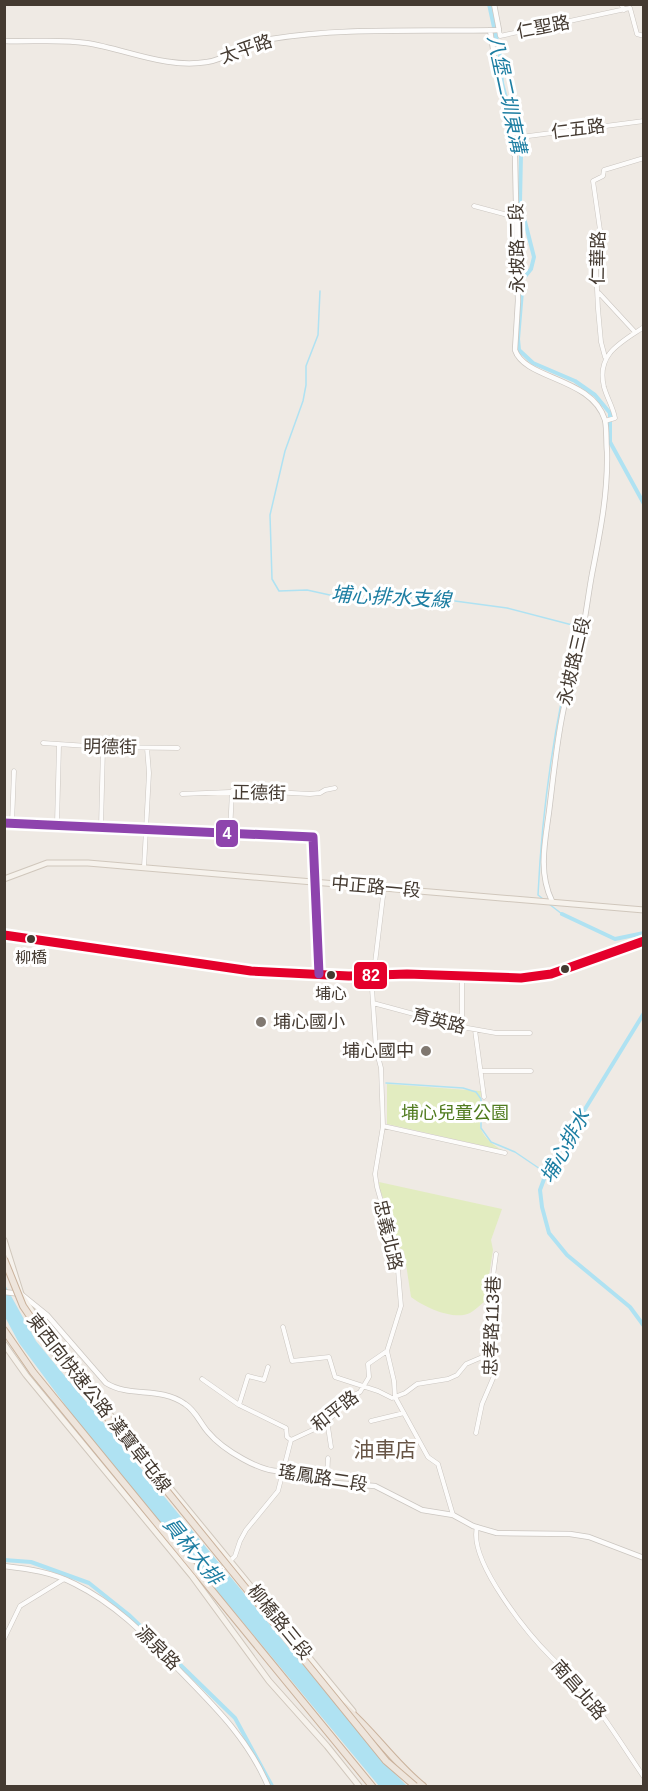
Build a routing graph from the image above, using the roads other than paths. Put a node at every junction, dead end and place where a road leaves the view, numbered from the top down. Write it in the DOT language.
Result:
graph roads {
  1 [pos="494,4"];
  2 [pos="621,4"];
  3 [pos="624,10"];
  4 [pos="490,30"];
  5 [pos="499,30"];
  6 [pos="644,36"];
  7 [pos="4,41"];
  8 [pos="644,121"];
  9 [pos="513,138"];
  10 [pos="644,158"];
  11 [pos="474,206"];
  12 [pos="515,217"];
  13 [pos="598,292"];
  14 [pos="644,327"];
  15 [pos="635,332"];
  16 [pos="605,357"];
  17 [pos="605,421"];
  18 [pos="43,743"];
  19 [pos="60,745"];
  20 [pos="103,747"];
  21 [pos="147,748"];
  22 [pos="178,748"];
  23 [pos="14,771"];
  24 [pos="335,788"];
  25 [pos="232,791"];
  26 [pos="182,794"];
  27 [pos="4,823"];
  28 [pos="12,823"];
  29 [pos="57,824"];
  30 [pos="101,827"];
  31 [pos="146,828"];
  32 [pos="230,832"];
  33 [pos="144,867"];
  34 [pos="4,879"];
  35 [pos="314,882"];
  36 [pos="384,887"];
  37 [pos="552,901"];
  38 [pos="644,910"];
  39 [pos="4,935"];
  40 [pos="644,941"];
  41 [pos="319,974"];
  42 [pos="374,974"];
  43 [pos="462,976"];
  44 [pos="373,1003"];
  45 [pos="462,1028"];
  46 [pos="476,1030"];
  47 [pos="530,1033"];
  48 [pos="481,1071"];
  49 [pos="531,1071"];
  50 [pos="484,1097"];
  51 [pos="383,1126"];
  52 [pos="505,1153"];
  53 [pos="4,1240"];
  54 [pos="496,1254"];
  55 [pos="4,1259"];
  56 [pos="4,1292"];
  57 [pos="18,1294"];
  58 [pos="283,1327"];
  59 [pos="4,1330"];
  60 [pos="4,1344"];
  61 [pos="387,1351"];
  62 [pos="493,1355"];
  63 [pos="268,1367"];
  64 [pos="202,1379"];
  65 [pos="365,1386"];
  66 [pos="395,1397"];
  67 [pos="239,1405"];
  68 [pos="404,1413"];
  69 [pos="327,1420"];
  70 [pos="371,1421"];
  71 [pos="476,1433"];
  72 [pos="291,1440"];
  73 [pos="331,1447"];
  74 [pos="328,1458"];
  75 [pos="284,1472"];
  76 [pos="327,1481"];
  77 [pos="453,1515"];
  78 [pos="477,1527"];
  79 [pos="644,1558"];
  80 [pos="230,1561"];
  81 [pos="4,1566"];
  82 [pos="224,1567"];
  83 [pos="64,1579"];
  84 [pos="4,1639"];
  85 [pos="287,1682"];
  86 [pos="343,1706"];
  87 [pos="644,1777"];
  88 [pos="268,1786"];
  89 [pos="359,1786"];
  90 [pos="367,1786"];
  91 [pos="372,1786"];
  92 [pos="415,1786"];
  93 [pos="423,1786"];
  94 [pos="428,1786"];
  1 -- 5 [label="street"];
  2 -- 3 [label="street"];
  3 -- 5 [label="street, 仁聖路"];
  3 -- 6 [label="street"];
  4 -- 5 [label="street, 太平路"];
  4 -- 7 [label="street, 太平路"];
  4 -- 9 [label="street, 永坡路二段"];
  8 -- 9 [label="street, 仁五路"];
  9 -- 12 [label="street, 永坡路二段"];
  10 -- 13 [label="street, 仁華路"];
  11 -- 12 [label="street"];
  12 -- 17 [label="street, 永坡路二段"];
  13 -- 15 [label="street"];
  13 -- 16 [label="street, 仁華路"];
  14 -- 15 [label="street"];
  15 -- 16 [label="street"];
  16 -- 17 [label="street, 仁華路"];
  17 -- 37 [label="street, 永坡路三段"];
  18 -- 19 [label="street, 明德街"];
  19 -- 20 [label="street, 明德街"];
  19 -- 29 [label="street"];
  20 -- 21 [label="street, 明德街"];
  20 -- 30 [label="street"];
  21 -- 22 [label="street, 明德街"];
  21 -- 31 [label="street"];
  23 -- 28 [label="street"];
  24 -- 25 [label="street, 正德街"];
  25 -- 26 [label="street, 正德街"];
  25 -- 32 [label="street"];
  27 -- 28 [label="street"];
  28 -- 29 [label="street"];
  29 -- 30 [label="street"];
  30 -- 31 [label="street"];
  31 -- 32 [label="street"];
  31 -- 33 [label="street"];
  32 -- 35 [label="street"];
  33 -- 34 [label="main road, 中正路一段"];
  33 -- 35 [label="main road, 中正路一段"];
  35 -- 36 [label="main road, 中正路一段"];
  35 -- 41 [label="street"];
  36 -- 37 [label="main road, 中正路一段"];
  36 -- 42 [label="street, 忠義北路"];
  37 -- 38 [label="main road, 中正路一段"];
  39 -- 41 [label="street"];
  40 -- 43 [label="street"];
  41 -- 42 [label="street"];
  42 -- 43 [label="street"];
  42 -- 44 [label="street, 忠義北路"];
  43 -- 45 [label="street"];
  44 -- 45 [label="street, 育英路"];
  44 -- 51 [label="street, 忠義北路"];
  45 -- 46 [label="street, 育英路"];
  46 -- 47 [label="street"];
  46 -- 48 [label="street, 育英路"];
  48 -- 49 [label="street"];
  48 -- 50 [label="street, 育英路"];
  51 -- 52 [label="street"];
  51 -- 61 [label="street, 忠義北路"];
  53 -- 57 [label="main road, 柳橋路三段"];
  54 -- 62 [label="street, 忠孝路113巷"];
  55 -- 86 [label="highway, 東西向快速公路 漢寶草屯線, bridge"];
  56 -- 57 [label="street"];
  57 -- 75 [label="street, 瑤鳳路二段"];
  57 -- 80 [label="main road, 柳橋路三段"];
  58 -- 65 [label="street"];
  59 -- 85 [label="highway, 東西向快速公路 漢寶草屯線"];
  60 -- 89 [label="main road"];
  61 -- 65 [label="street, 和平路"];
  61 -- 66 [label="street, 忠義北路"];
  62 -- 66 [label="street"];
  62 -- 71 [label="street, 忠孝路113巷"];
  63 -- 67 [label="street"];
  64 -- 67 [label="street"];
  65 -- 66 [label="street"];
  65 -- 69 [label="street, 和平路"];
  66 -- 68 [label="street, 忠義北路"];
  67 -- 72 [label="street"];
  68 -- 70 [label="street"];
  68 -- 77 [label="street, 忠義北路"];
  69 -- 72 [label="street, 和平路"];
  69 -- 73 [label="street"];
  72 -- 75 [label="street, 和平路"];
  74 -- 76 [label="street"];
  75 -- 76 [label="street, 瑤鳳路二段"];
  75 -- 80 [label="street, 和平路"];
  76 -- 77 [label="street, 瑤鳳路二段"];
  77 -- 78 [label="street, 瑤鳳路二段"];
  78 -- 79 [label="street, 瑤鳳路二段"];
  78 -- 87 [label="street, 南昌北路"];
  80 -- 82 [label="street, 和平路"];
  80 -- 94 [label="main road, 柳橋路三段"];
  81 -- 83 [label="street, 源泉路"];
  83 -- 84 [label="street"];
  83 -- 88 [label="street, 源泉路"];
  85 -- 90 [label="highway"];
  85 -- 91 [label="highway, 東西向快速公路 漢寶草屯線"];
  86 -- 92 [label="highway, 東西向快速公路 漢寶草屯線, bridge"];
  86 -- 93 [label="highway, bridge"];
}
